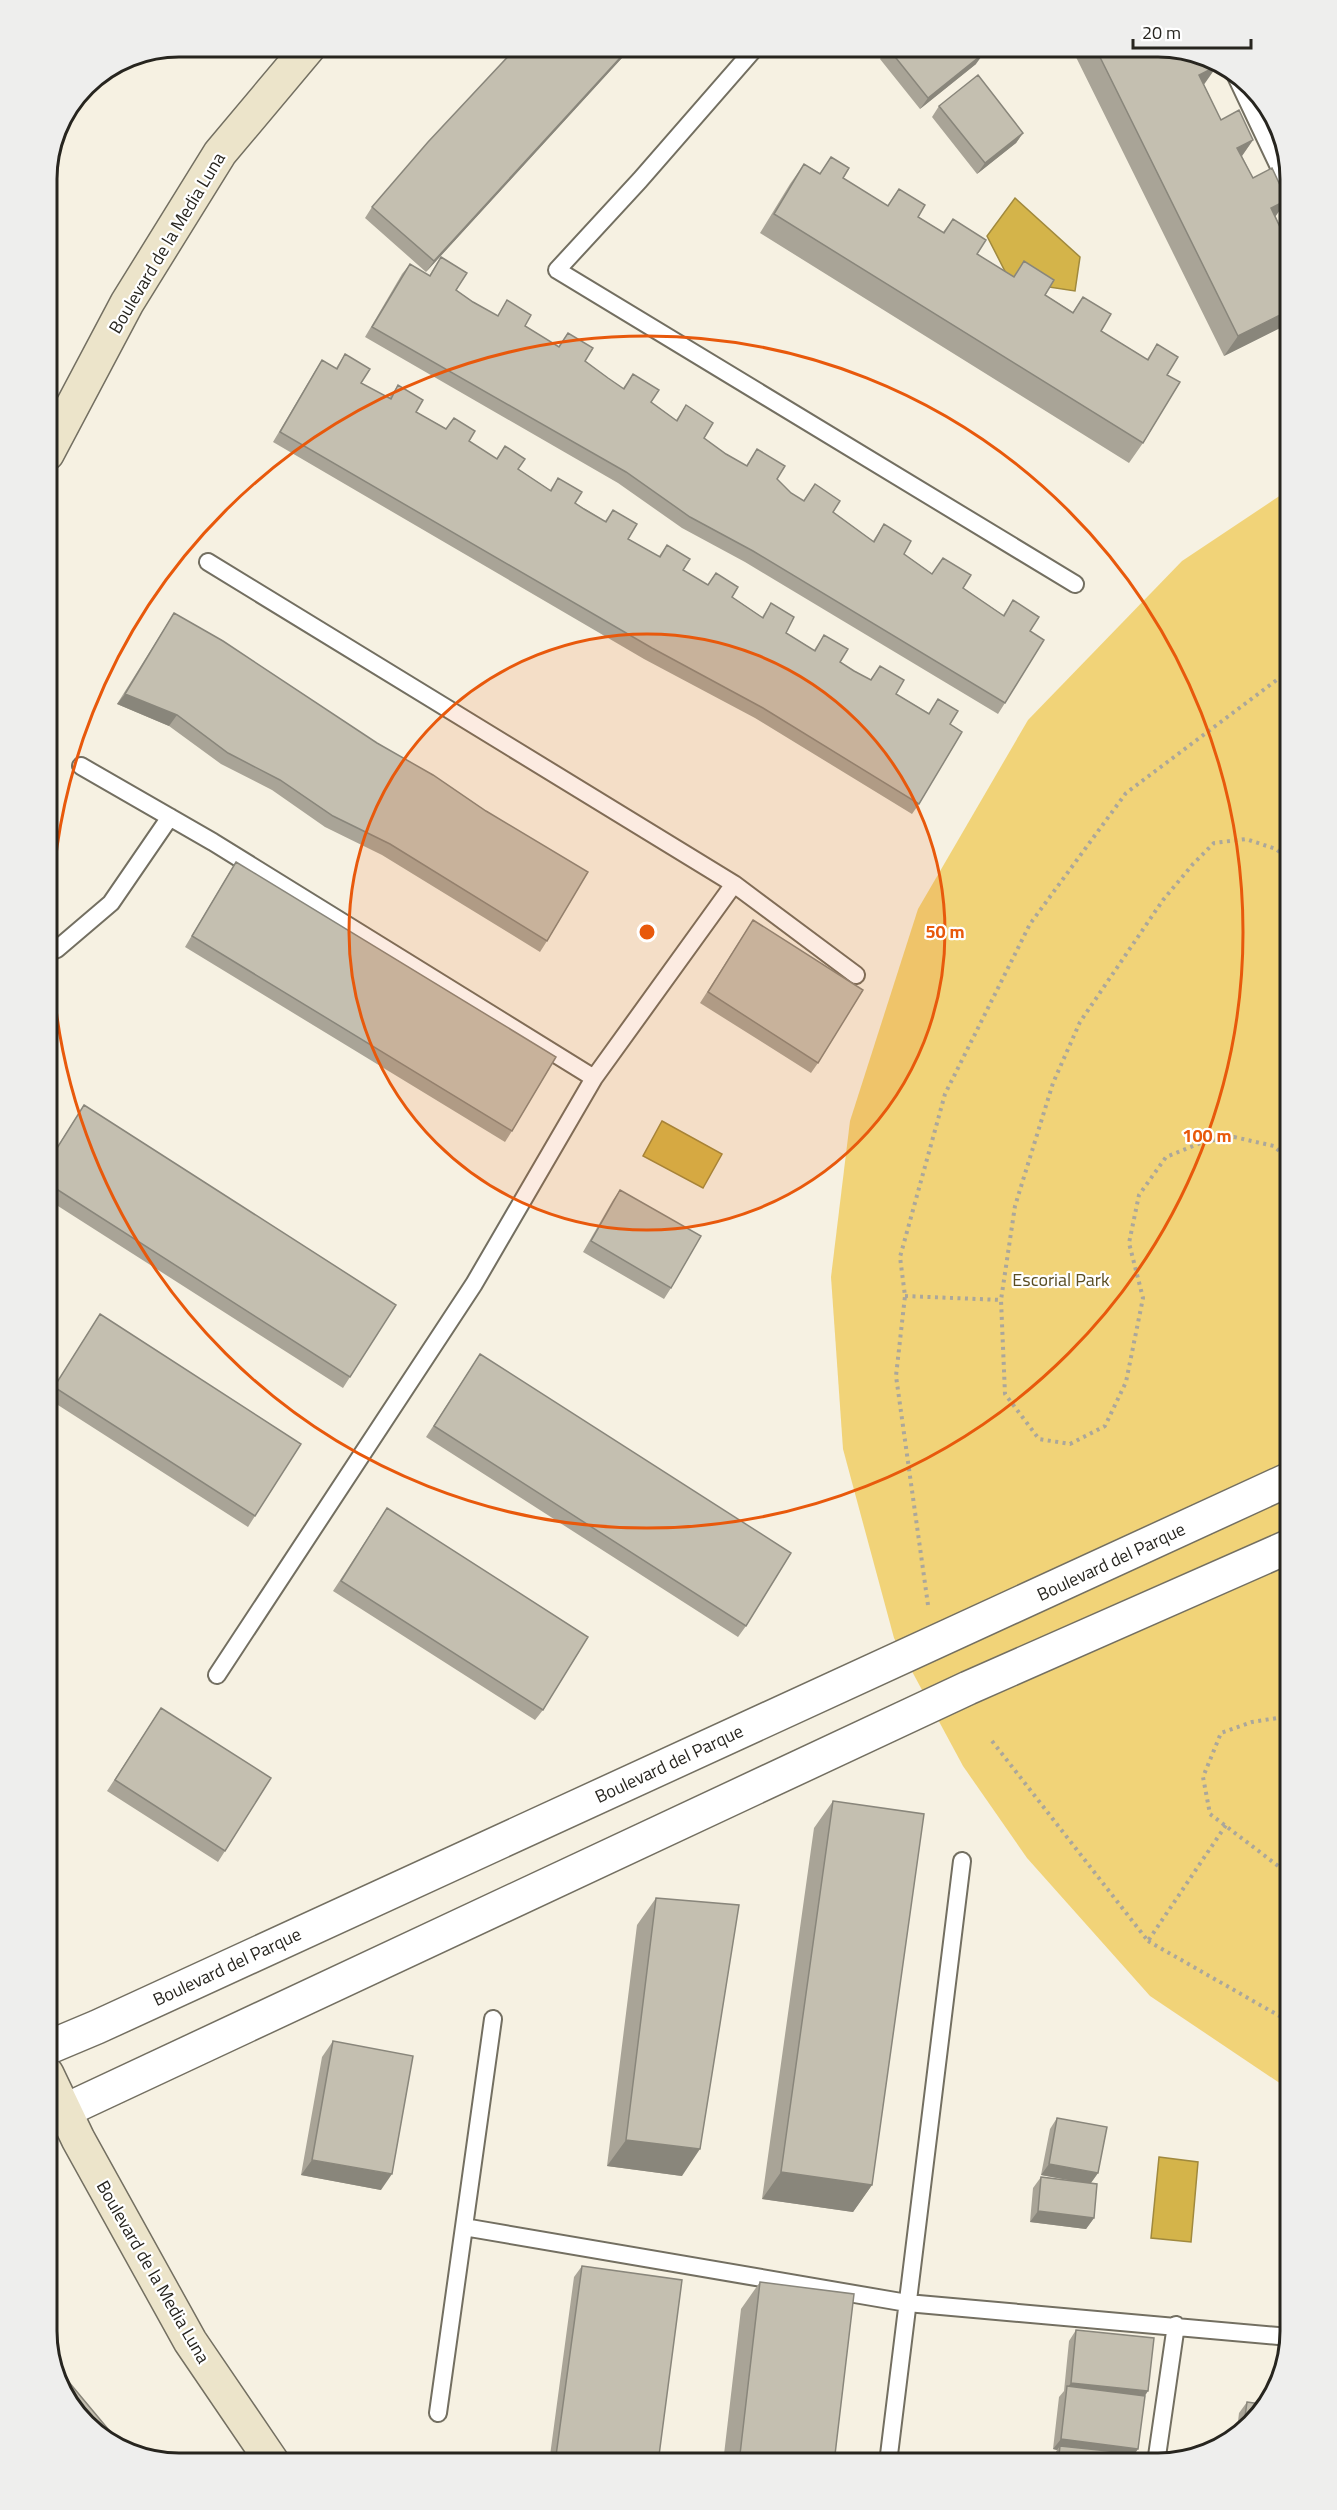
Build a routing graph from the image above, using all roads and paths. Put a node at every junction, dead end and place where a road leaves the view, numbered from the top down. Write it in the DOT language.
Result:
graph roads {
  1 [pos="300,57"];
  2 [pos="747,57"];
  3 [pos="1244,93"];
  4 [pos="1280,168"];
  5 [pos="57,435"];
  6 [pos="208,562"];
  7 [pos="1075,584"];
  8 [pos="1280,678"];
  9 [pos="81,766"];
  10 [pos="170,817"];
  11 [pos="1280,852"];
  12 [pos="734,884"];
  13 [pos="57,949"];
  14 [pos="855,975"];
  15 [pos="594,1078"];
  16 [pos="1280,1152"];
  17 [pos="905,1296"];
  18 [pos="1001,1300"];
  19 [pos="1280,1484"];
  20 [pos="1280,1550"];
  21 [pos="938,1641"];
  22 [pos="217,1675"];
  23 [pos="1280,1718"];
  24 [pos="992,1741"];
  25 [pos="1226,1826"];
  26 [pos="962,1861"];
  27 [pos="1280,1867"];
  28 [pos="1148,1941"];
  29 [pos="1280,2016"];
  30 [pos="493,2019"];
  31 [pos="57,2043"];
  32 [pos="57,2113"];
  33 [pos="57,2116"];
  34 [pos="464,2227"];
  35 [pos="907,2302"];
  36 [pos="1176,2325"];
  37 [pos="1280,2336"];
  38 [pos="438,2413"];
  39 [pos="266,2453"];
  40 [pos="889,2453"];
  41 [pos="1157,2453"];
  1 -- 5 [label="street, Boulevard de la Media Luna"];
  2 -- 7 [label="lane"];
  3 -- 4 [label="lane"];
  6 -- 12 [label="lane"];
  8 -- 17 [label="path"];
  9 -- 10 [label="lane"];
  10 -- 13 [label="lane"];
  10 -- 15 [label="lane"];
  11 -- 18 [label="path"];
  12 -- 14 [label="lane"];
  12 -- 15 [label="lane"];
  15 -- 22 [label="lane"];
  16 -- 18 [label="path"];
  17 -- 18 [label="path"];
  17 -- 21 [label="path"];
  19 -- 21 [label="street, Boulevard del Parque"];
  20 -- 32 [label="street"];
  21 -- 31 [label="street, Boulevard del Parque"];
  23 -- 25 [label="path"];
  24 -- 28 [label="path"];
  25 -- 27 [label="path"];
  25 -- 28 [label="path"];
  26 -- 35 [label="lane"];
  28 -- 29 [label="path"];
  30 -- 34 [label="lane"];
  33 -- 39 [label="street, Boulevard de la Media Luna"];
  34 -- 35 [label="lane"];
  34 -- 38 [label="lane"];
  35 -- 36 [label="lane"];
  35 -- 40 [label="lane"];
  36 -- 37 [label="lane"];
  36 -- 41 [label="lane"];
}
